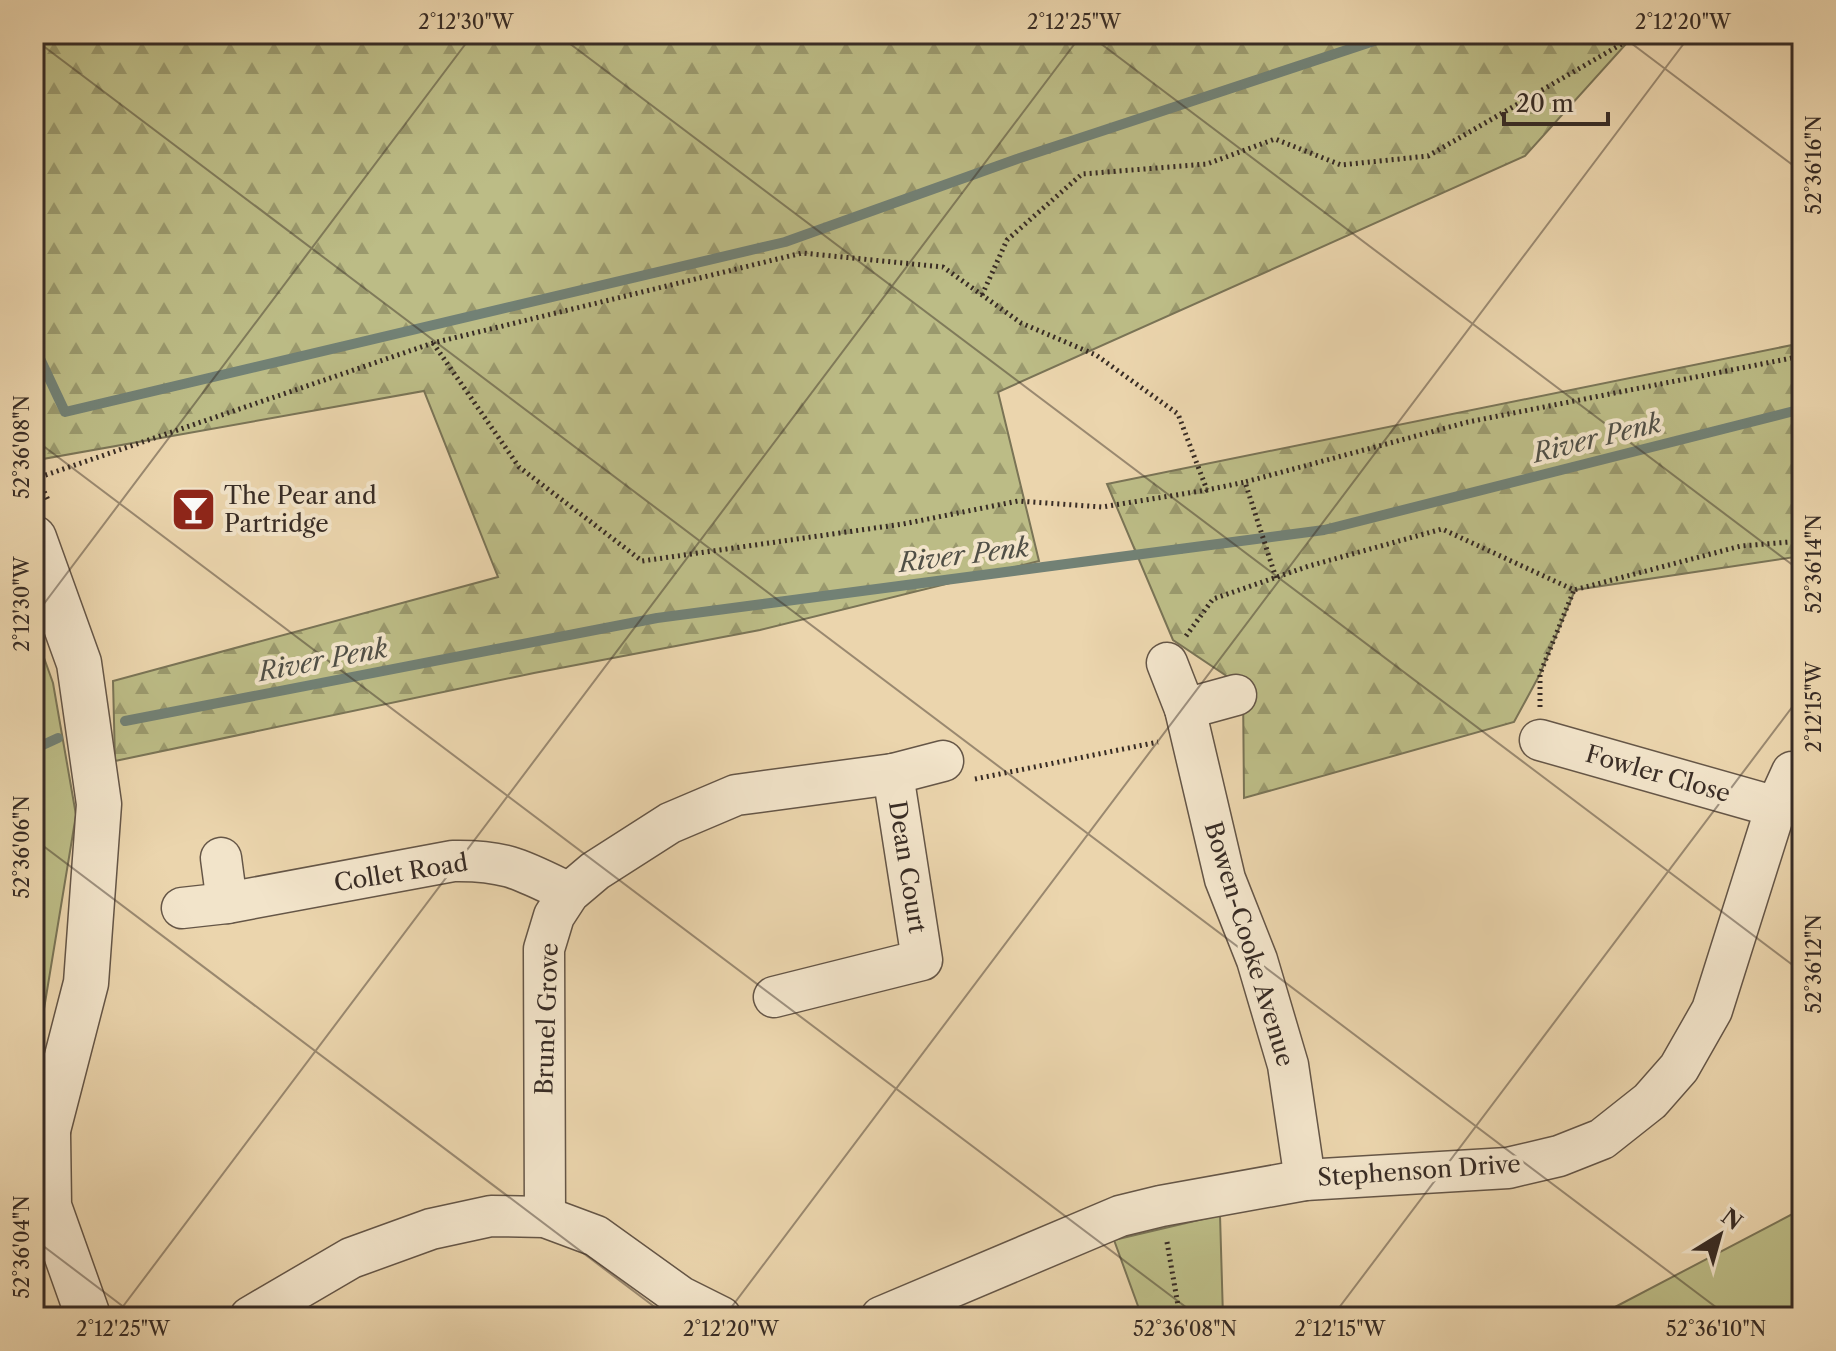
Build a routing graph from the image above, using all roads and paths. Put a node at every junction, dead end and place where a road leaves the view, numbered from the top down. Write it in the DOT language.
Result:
graph roads {
  1 [pos="1639,34"];
  2 [pos="982,295"];
  3 [pos="433,343"];
  4 [pos="1802,356"];
  5 [pos="34,479"];
  6 [pos="1245,482"];
  7 [pos="1207,490"];
  8 [pos="34,538"];
  9 [pos="1802,541"];
  10 [pos="1276,578"];
  11 [pos="1574,590"];
  12 [pos="1167,663"];
  13 [pos="1236,695"];
  14 [pos="1188,722"];
  15 [pos="1540,740"];
  16 [pos="958,770"];
  17 [pos="1792,772"];
  18 [pos="893,774"];
  19 [pos="1776,807"];
  20 [pos="221,858"];
  21 [pos="569,893"];
  22 [pos="227,903"];
  23 [pos="182,908"];
  24 [pos="774,997"];
  25 [pos="41,1148"];
  26 [pos="1305,1180"];
  27 [pos="1161,1206"];
  28 [pos="545,1217"];
  29 [pos="1802,1295"];
  30 [pos="79,1316"];
  31 [pos="245,1316"];
  32 [pos="721,1317"];
  33 [pos="881,1317"];
  34 [pos="1180,1317"];
  35 [pos="1795,1317"];
  1 -- 2 [label="path"];
  2 -- 3 [label="path"];
  2 -- 7 [label="path"];
  3 -- 5 [label="path"];
  3 -- 7 [label="path"];
  4 -- 6 [label="path"];
  6 -- 7 [label="path"];
  6 -- 10 [label="path"];
  8 -- 25 [label="street"];
  9 -- 11 [label="path"];
  10 -- 11 [label="path"];
  10 -- 12 [label="path"];
  11 -- 15 [label="path"];
  12 -- 14 [label="street, Bowen-Cooke Avenue"];
  13 -- 14 [label="street"];
  14 -- 16 [label="path"];
  14 -- 26 [label="street, Bowen-Cooke Avenue"];
  15 -- 19 [label="street, Fowler Close"];
  16 -- 18 [label="street, Brunel Grove"];
  17 -- 19 [label="street, Stephenson Drive"];
  18 -- 21 [label="street, Brunel Grove"];
  18 -- 24 [label="street, Dean Court"];
  19 -- 26 [label="street, Stephenson Drive"];
  20 -- 22 [label="street"];
  21 -- 22 [label="street, Collet Road"];
  21 -- 28 [label="street, Brunel Grove"];
  22 -- 23 [label="street, Collet Road"];
  25 -- 30 [label="street"];
  26 -- 27 [label="street, Stephenson Drive"];
  27 -- 33 [label="street, Stephenson Drive"];
  27 -- 34 [label="path"];
  28 -- 31 [label="street"];
  28 -- 32 [label="street"];
  29 -- 35 [label="path"];
}
